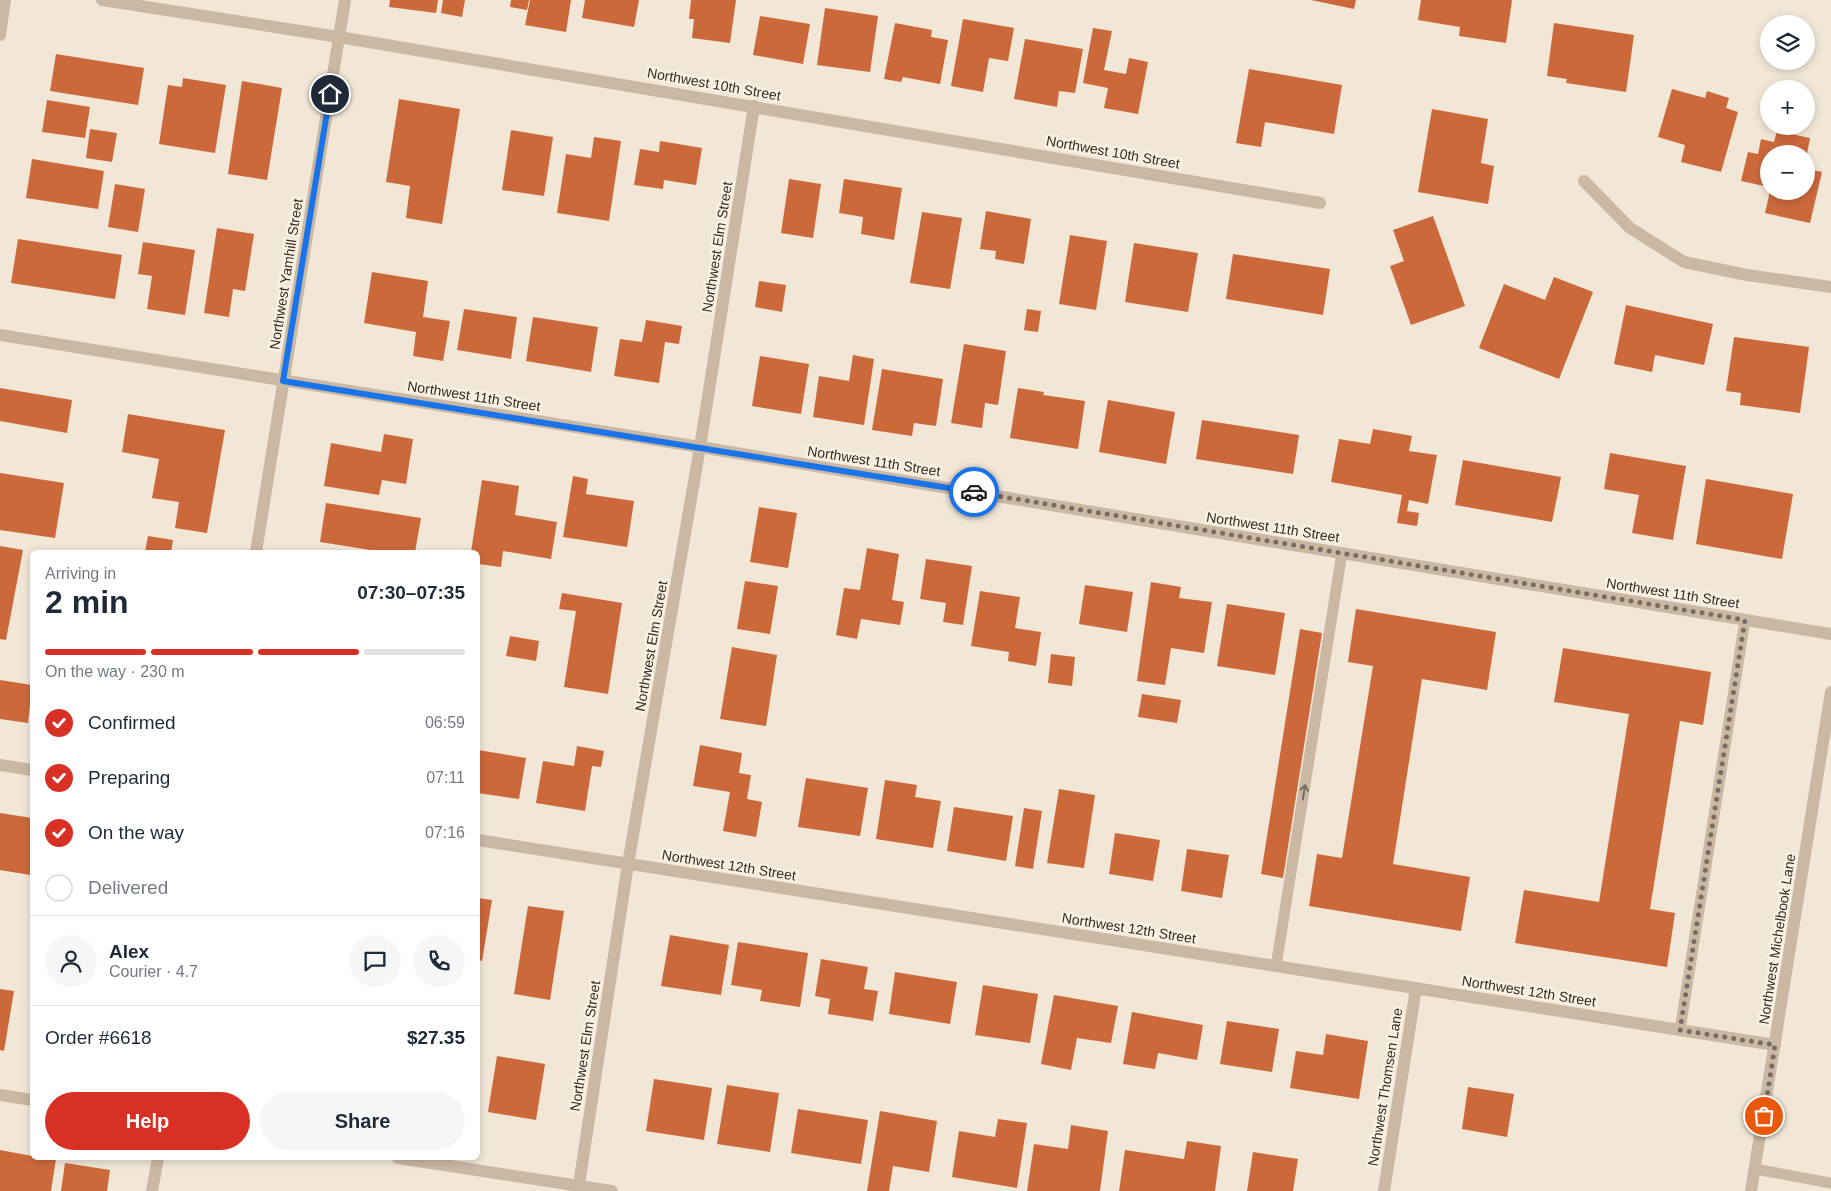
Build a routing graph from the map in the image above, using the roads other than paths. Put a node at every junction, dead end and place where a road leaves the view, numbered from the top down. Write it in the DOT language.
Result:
graph roads {
  1 [pos="5,0"];
  2 [pos="102,0"];
  3 [pos="345,0"];
  4 [pos="0,35"];
  5 [pos="339,37"];
  6 [pos="754,106"];
  7 [pos="1584,181"];
  8 [pos="1320,203"];
  9 [pos="1831,287"];
  10 [pos="0,335"];
  11 [pos="283,381"];
  12 [pos="700,447"];
  13 [pos="256,550"];
  14 [pos="1342,553"];
  15 [pos="1745,620"];
  16 [pos="1831,634"];
  17 [pos="1831,692"];
  18 [pos="0,764"];
  19 [pos="30,770"];
  20 [pos="480,840"];
  21 [pos="628,864"];
  22 [pos="1276,966"];
  23 [pos="1416,988"];
  24 [pos="1680,1030"];
  25 [pos="1775,1045"];
  26 [pos="0,1095"];
  27 [pos="30,1100"];
  28 [pos="158,1160"];
  29 [pos="410,1160"];
  30 [pos="1755,1168"];
  31 [pos="1831,1183"];
  32 [pos="578,1188"];
  33 [pos="152,1191"];
  34 [pos="612,1191"];
  35 [pos="1384,1191"];
  36 [pos="1751,1191"];
  1 -- 4 [label="street"];
  2 -- 5 [label="street, Northwest 10th Street"];
  3 -- 5 [label="street, Northwest Yamhill Street"];
  5 -- 6 [label="street, Northwest 10th Street"];
  5 -- 11 [label="street, Northwest Yamhill Street"];
  6 -- 8 [label="street, Northwest 10th Street"];
  6 -- 12 [label="street, Northwest Elm Street"];
  7 -- 9 [label="street"];
  10 -- 11 [label="street, Northwest 11th Street"];
  11 -- 12 [label="street, Northwest 11th Street"];
  11 -- 13 [label="street, Northwest Yamhill Street"];
  12 -- 14 [label="street, Northwest 11th Street"];
  12 -- 21 [label="street, Northwest Elm Street"];
  14 -- 15 [label="street, Northwest 11th Street"];
  22 -- 14 [label="lane, one-way"];
  15 -- 16 [label="street, Northwest 11th Street"];
  15 -- 24 [label="lane"];
  17 -- 25 [label="street, Northwest Michelbook Lane"];
  18 -- 19 [label="street"];
  20 -- 21 [label="street, Northwest 12th Street"];
  21 -- 22 [label="street, Northwest 12th Street"];
  21 -- 32 [label="street, Northwest Elm Street"];
  22 -- 23 [label="street, Northwest 12th Street"];
  23 -- 24 [label="street, Northwest 12th Street"];
  23 -- 35 [label="street, Northwest Thomsen Lane"];
  24 -- 25 [label="street, Northwest 12th Street"];
  25 -- 30 [label="street, Northwest Michelbook Lane"];
  26 -- 27 [label="street"];
  28 -- 33 [label="street"];
  29 -- 32 [label="street"];
  30 -- 31 [label="lane"];
  30 -- 36 [label="street, Northwest Michelbook Lane"];
  32 -- 34 [label="street"];
}
